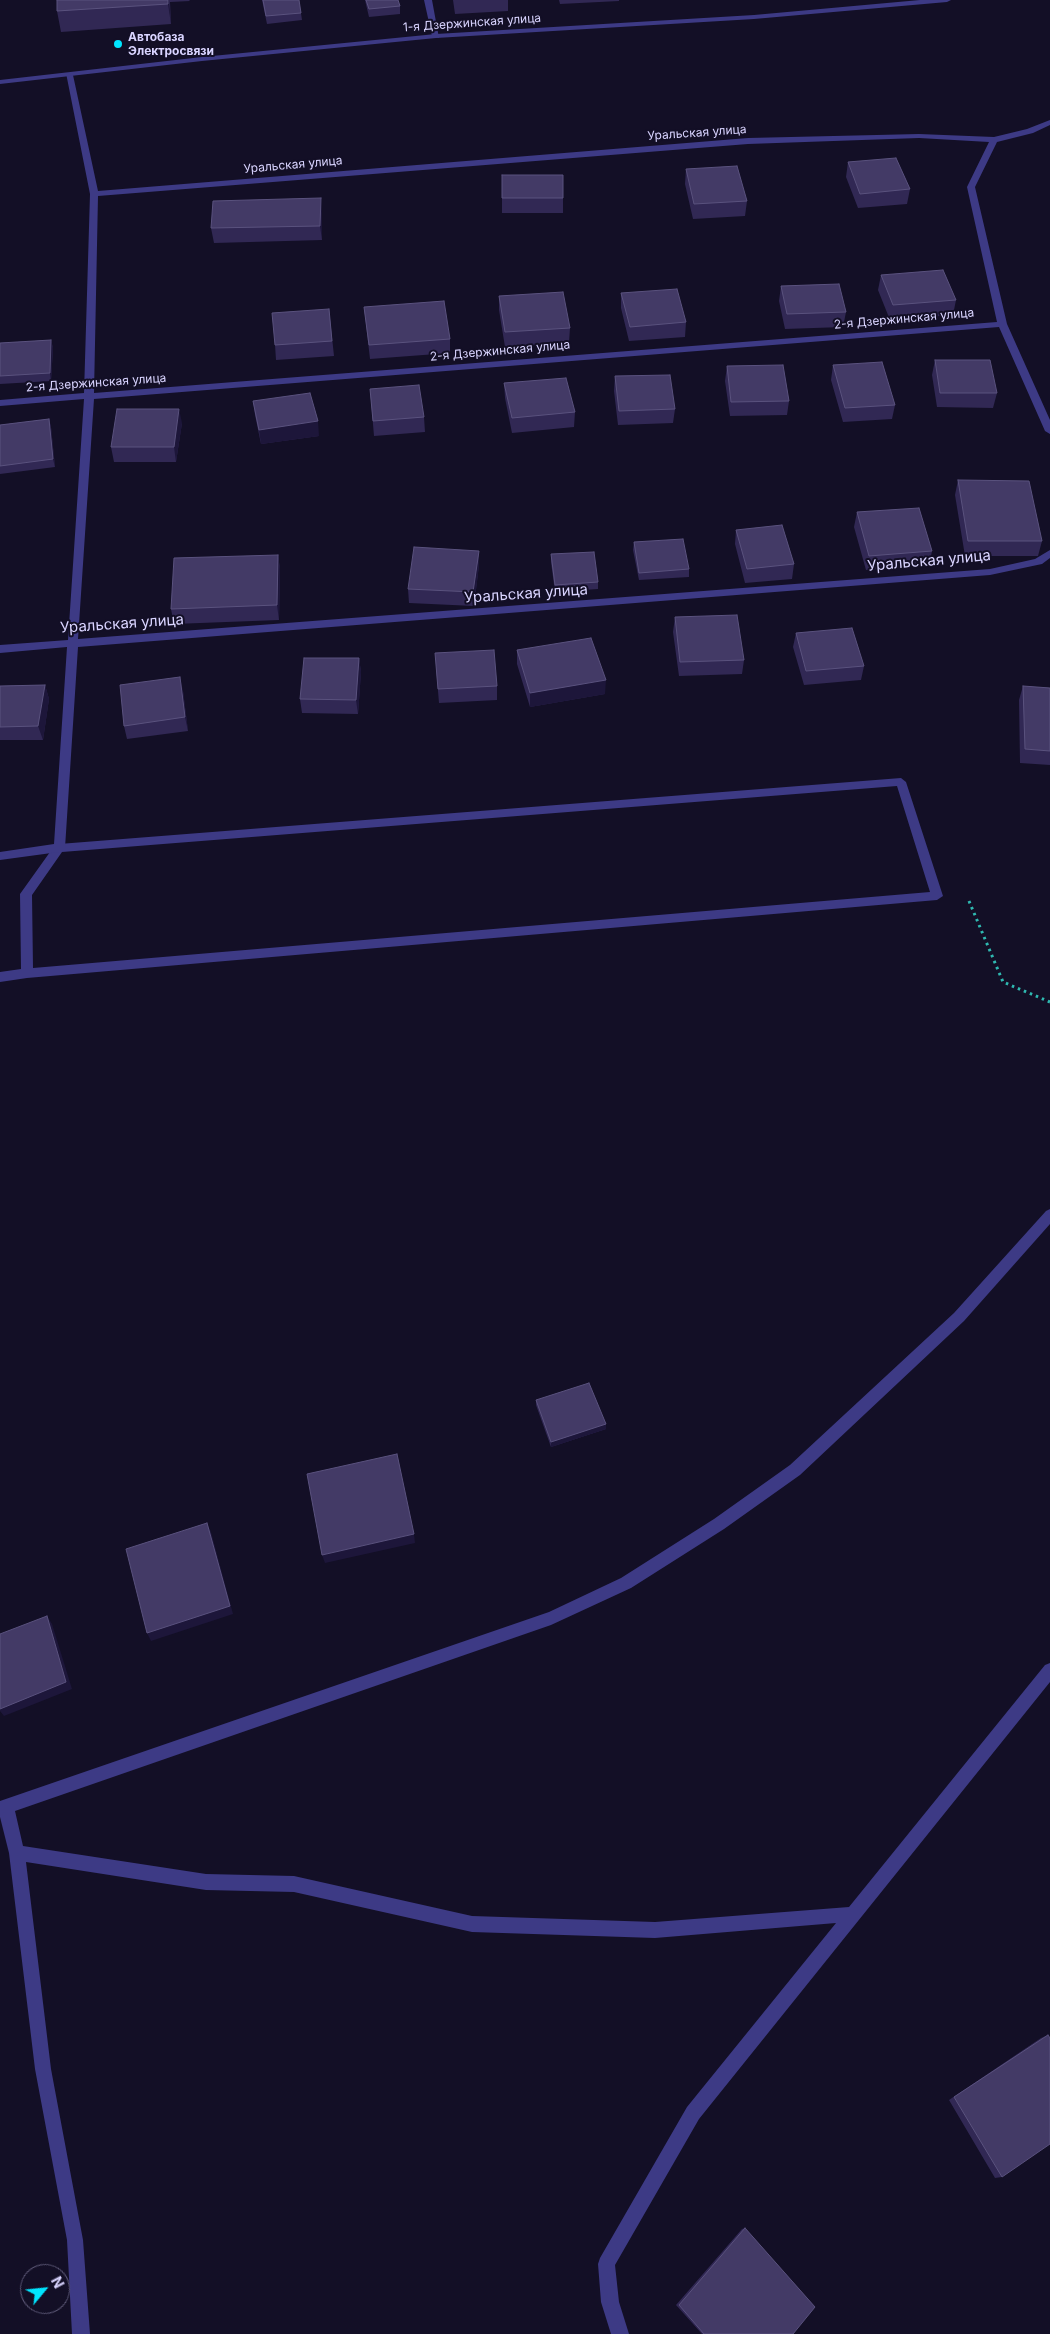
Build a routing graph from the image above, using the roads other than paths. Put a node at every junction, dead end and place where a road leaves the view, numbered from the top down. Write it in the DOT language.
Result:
graph roads {
  1 [pos="428,0"];
  2 [pos="947,0"];
  3 [pos="436,36"];
  4 [pos="69,75"];
  5 [pos="0,82"];
  6 [pos="1050,122"];
  7 [pos="994,140"];
  8 [pos="94,194"];
  9 [pos="1002,324"];
  10 [pos="89,396"];
  11 [pos="0,403"];
  12 [pos="1050,431"];
  13 [pos="1050,553"];
  14 [pos="72,643"];
  15 [pos="0,649"];
  16 [pos="59,848"];
  17 [pos="0,856"];
  18 [pos="27,973"];
  19 [pos="0,977"];
  20 [pos="1050,1215"];
  21 [pos="1050,1670"];
  22 [pos="3,1808"];
  23 [pos="17,1853"];
  24 [pos="855,1914"];
  25 [pos="81,2334"];
  26 [pos="620,2334"];
  1 -- 3 [label="street"];
  2 -- 3 [label="street, 1-я Дзержинская улица"];
  3 -- 4 [label="street, 1-я Дзержинская улица"];
  4 -- 5 [label="street, 1-я Дзержинская улица"];
  4 -- 8 [label="street"];
  6 -- 7 [label="street, Уральская улица"];
  7 -- 8 [label="street, Уральская улица"];
  7 -- 9 [label="street"];
  8 -- 10 [label="street"];
  9 -- 10 [label="street, 2-я Дзержинская улица"];
  9 -- 12 [label="street"];
  10 -- 11 [label="street, 2-я Дзержинская улица"];
  10 -- 14 [label="street"];
  13 -- 14 [label="street, Уральская улица"];
  14 -- 15 [label="street, Уральская улица"];
  14 -- 16 [label="street"];
  16 -- 17 [label="street"];
  16 -- 18 [label="street"];
  16 -- 18 [label="street"];
  18 -- 19 [label="street"];
  20 -- 22 [label="street"];
  21 -- 24 [label="street"];
  22 -- 23 [label="street"];
  23 -- 24 [label="street"];
  23 -- 25 [label="street"];
  24 -- 26 [label="street"];
}
